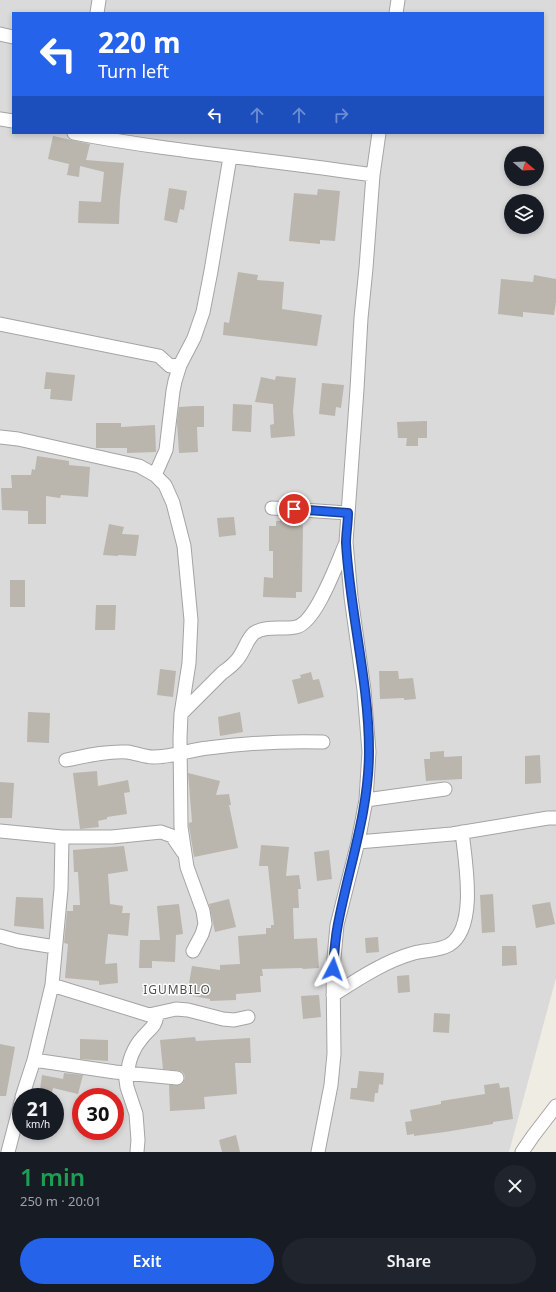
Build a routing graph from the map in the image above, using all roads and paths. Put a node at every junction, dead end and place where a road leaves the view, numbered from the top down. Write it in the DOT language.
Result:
graph roads {
  1 [pos="99,0"];
  2 [pos="398,0"];
  3 [pos="98,12"];
  4 [pos="396,12"];
  5 [pos="0,34"];
  6 [pos="12,37"];
  7 [pos="0,119"];
  8 [pos="12,121"];
  9 [pos="79,134"];
  10 [pos="379,134"];
  11 [pos="230,157"];
  12 [pos="373,175"];
  13 [pos="0,324"];
  14 [pos="180,365"];
  15 [pos="0,437"];
  16 [pos="155,475"];
  17 [pos="272,508"];
  18 [pos="348,513"];
  19 [pos="346,542"];
  20 [pos="181,714"];
  21 [pos="323,742"];
  22 [pos="181,754"];
  23 [pos="66,760"];
  24 [pos="445,789"];
  25 [pos="366,800"];
  26 [pos="556,818"];
  27 [pos="0,831"];
  28 [pos="462,832"];
  29 [pos="62,837"];
  30 [pos="358,842"];
  31 [pos="186,856"];
  32 [pos="0,936"];
  33 [pos="55,947"];
  34 [pos="193,951"];
  35 [pos="52,985"];
  36 [pos="333,994"];
  37 [pos="157,1014"];
  38 [pos="248,1017"];
  39 [pos="34,1060"];
  40 [pos="126,1073"];
  41 [pos="177,1078"];
  42 [pos="25,1088"];
  43 [pos="556,1106"];
  44 [pos="12,1137"];
  45 [pos="8,1152"];
  46 [pos="137,1152"];
  47 [pos="318,1152"];
  48 [pos="522,1152"];
  1 -- 3 [label="street"];
  2 -- 4 [label="street"];
  5 -- 6 [label="street"];
  7 -- 8 [label="street"];
  9 -- 11 [label="street"];
  10 -- 12 [label="street"];
  11 -- 12 [label="street"];
  11 -- 14 [label="street"];
  12 -- 18 [label="street"];
  13 -- 14 [label="street"];
  14 -- 16 [label="street"];
  15 -- 16 [label="street"];
  16 -- 20 [label="street"];
  17 -- 18 [label="street"];
  18 -- 19 [label="street"];
  19 -- 20 [label="street"];
  19 -- 25 [label="street"];
  20 -- 22 [label="street"];
  21 -- 22 [label="street"];
  22 -- 23 [label="street"];
  22 -- 31 [label="street"];
  24 -- 25 [label="street"];
  25 -- 30 [label="street"];
  26 -- 28 [label="street"];
  27 -- 29 [label="street"];
  28 -- 30 [label="street"];
  28 -- 36 [label="street"];
  29 -- 31 [label="street"];
  29 -- 33 [label="street"];
  30 -- 36 [label="street"];
  31 -- 34 [label="street"];
  32 -- 33 [label="street"];
  33 -- 35 [label="street"];
  35 -- 37 [label="street"];
  35 -- 39 [label="street"];
  36 -- 47 [label="street"];
  37 -- 38 [label="street"];
  37 -- 40 [label="street"];
  39 -- 40 [label="street"];
  39 -- 42 [label="street"];
  40 -- 41 [label="street"];
  40 -- 46 [label="street"];
  43 -- 48 [label="street"];
  44 -- 45 [label="street"];
}
